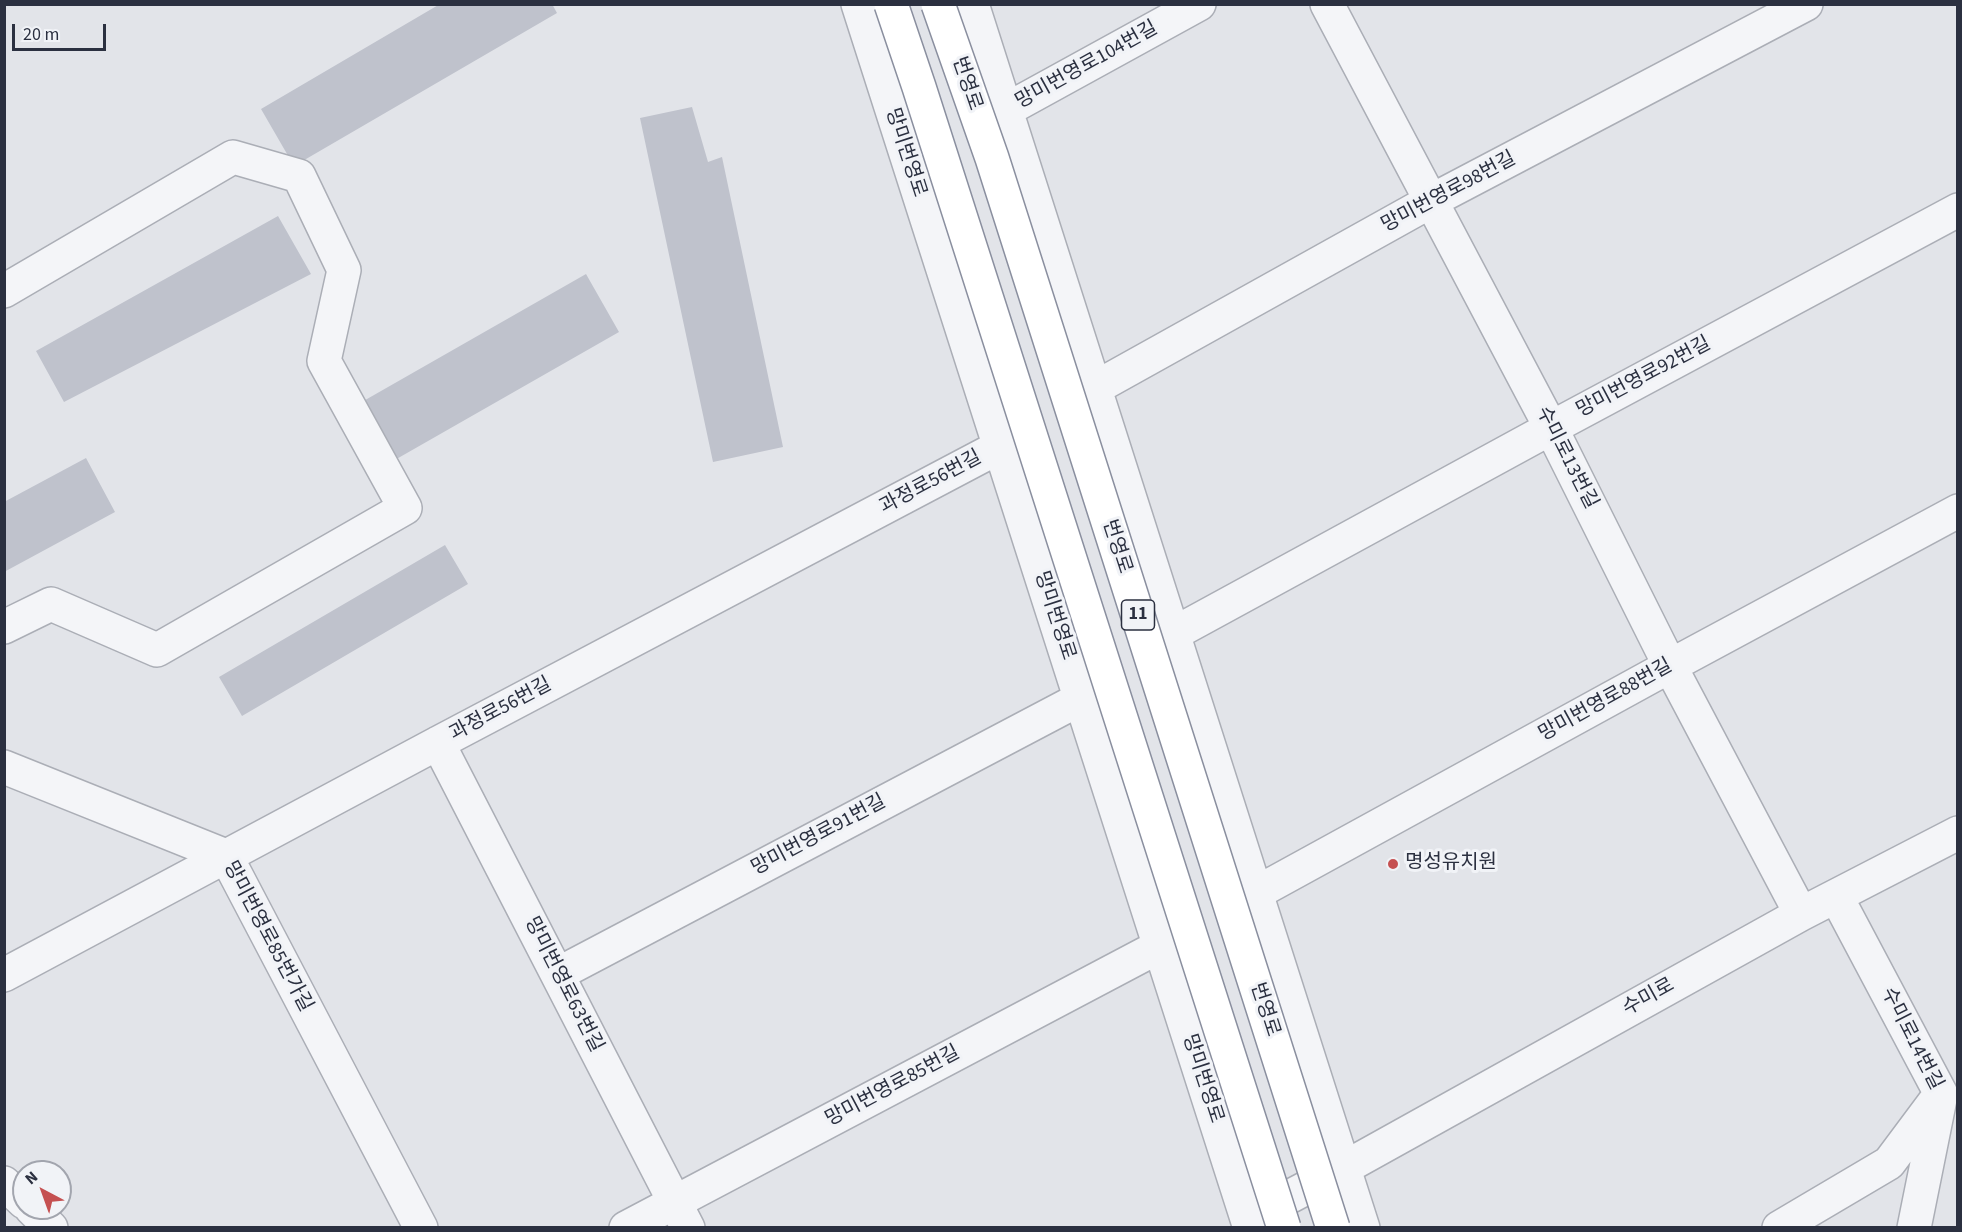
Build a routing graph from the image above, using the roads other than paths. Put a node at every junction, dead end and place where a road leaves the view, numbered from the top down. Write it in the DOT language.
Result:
graph roads {
  1 [pos="858,4"];
  2 [pos="891,4"];
  3 [pos="938,4"];
  4 [pos="972,4"];
  5 [pos="1199,4"];
  6 [pos="1327,4"];
  7 [pos="1806,4"];
  8 [pos="1006,110"];
  9 [pos="1431,201"];
  10 [pos="1958,210"];
  11 [pos="4,291"];
  12 [pos="1095,388"];
  13 [pos="1551,428"];
  14 [pos="999,447"];
  15 [pos="1958,511"];
  16 [pos="4,627"];
  17 [pos="1173,634"];
  18 [pos="1670,666"];
  19 [pos="1080,699"];
  20 [pos="438,743"];
  21 [pos="4,767"];
  22 [pos="1958,833"];
  23 [pos="226,856"];
  24 [pos="1256,893"];
  25 [pos="1836,896"];
  26 [pos="1801,914"];
  27 [pos="1160,946"];
  28 [pos="558,974"];
  29 [pos="4,975"];
  30 [pos="1949,1088"];
  31 [pos="1344,1168"];
  32 [pos="682,1215"];
  33 [pos="1243,1225"];
  34 [pos="421,1227"];
  35 [pos="627,1227"];
  36 [pos="1284,1227"];
  37 [pos="1334,1227"];
  38 [pos="1363,1227"];
  39 [pos="1779,1227"];
  40 [pos="1914,1227"];
  1 -- 14 [label="street, 망미번영로"];
  2 -- 36 [label="highway, 11, bridge"];
  3 -- 37 [label="highway, 번영로 / 11, bridge"];
  4 -- 8 [label="street"];
  5 -- 8 [label="street, 망미번영로104번길"];
  6 -- 9 [label="street, 수미로13번길"];
  7 -- 9 [label="street, 망미번영로98번길"];
  8 -- 12 [label="street"];
  9 -- 12 [label="street, 망미번영로98번길"];
  9 -- 13 [label="street, 수미로13번길"];
  10 -- 13 [label="street, 망미번영로92번길"];
  11 -- 16 [label="street"];
  12 -- 17 [label="street"];
  13 -- 17 [label="street, 망미번영로92번길"];
  13 -- 18 [label="street, 수미로13번길"];
  14 -- 19 [label="street, 망미번영로"];
  14 -- 20 [label="street, 과정로56번길"];
  15 -- 18 [label="street, 망미번영로88번길"];
  17 -- 24 [label="street"];
  18 -- 24 [label="street, 망미번영로88번길"];
  18 -- 26 [label="street, 수미로13번길"];
  19 -- 27 [label="street, 망미번영로"];
  19 -- 28 [label="street, 망미번영로91번길"];
  20 -- 23 [label="street, 과정로56번길"];
  20 -- 28 [label="street, 망미번영로63번길"];
  21 -- 23 [label="street, 망미번영로85번가길"];
  22 -- 25 [label="street, 수미로"];
  23 -- 29 [label="street, 과정로56번길"];
  23 -- 34 [label="street, 망미번영로85번가길"];
  24 -- 31 [label="street"];
  25 -- 26 [label="street, 수미로"];
  25 -- 30 [label="street, 수미로14번길"];
  26 -- 31 [label="street, 수미로"];
  27 -- 32 [label="street, 망미번영로85번길"];
  27 -- 33 [label="street, 망미번영로"];
  28 -- 32 [label="street, 망미번영로63번길"];
  30 -- 39 [label="street"];
  30 -- 40 [label="street, 수미로14번길"];
  31 -- 33 [label="street, 수미로"];
  31 -- 38 [label="street"];
  32 -- 35 [label="street, 망미번영로85번길"];
}
